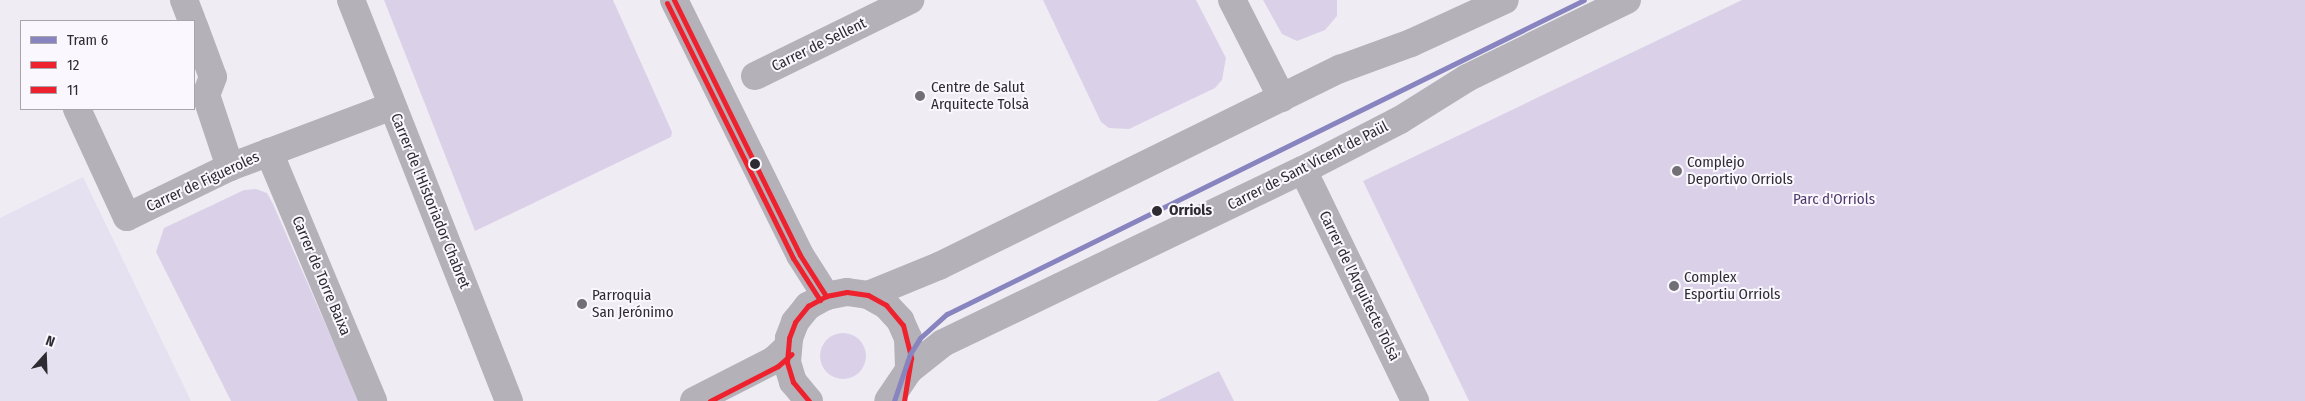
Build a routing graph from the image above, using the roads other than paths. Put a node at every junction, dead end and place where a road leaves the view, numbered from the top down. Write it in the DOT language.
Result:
graph roads {
  1 [pos="184,0"];
  2 [pos="351,0"];
  3 [pos="674,0"];
  4 [pos="910,0"];
  5 [pos="1232,0"];
  6 [pos="1505,0"];
  7 [pos="1627,0"];
  8 [pos="192,20"];
  9 [pos="195,29"];
  10 [pos="755,76"];
  11 [pos="1282,98"];
  12 [pos="392,106"];
  13 [pos="77,110"];
  14 [pos="269,152"];
  15 [pos="230,167"];
  16 [pos="1303,170"];
  17 [pos="868,295"];
  18 [pos="826,296"];
  19 [pos="788,348"];
  20 [pos="906,383"];
  21 [pos="373,401"];
  22 [pos="509,401"];
  23 [pos="694,401"];
  24 [pos="805,401"];
  25 [pos="888,401"];
  26 [pos="1415,401"];
  1 -- 8 [label="street"];
  2 -- 12 [label="street, Carrer de l'Historiador Chabret"];
  3 -- 18 [label="street"];
  4 -- 10 [label="street, Carrer de Sellent"];
  5 -- 11 [label="street"];
  6 -- 11 [label="street"];
  7 -- 16 [label="street, Carrer de Sant Vicent de Paül"];
  9 -- 15 [label="street"];
  11 -- 17 [label="street"];
  12 -- 14 [label="street, Carrer de Figueroles"];
  12 -- 22 [label="street, Carrer de l'Historiador Chabret"];
  13 -- 15 [label="street, Carrer de Figueroles"];
  14 -- 15 [label="street, Carrer de Figueroles"];
  14 -- 21 [label="street, Carrer de Torre Baixa"];
  16 -- 20 [label="street, Carrer de Sant Vicent de Paül"];
  16 -- 26 [label="street, Carrer de l'Arquitecte Tolsà"];
  17 -- 18 [label="street"];
  17 -- 20 [label="street"];
  18 -- 19 [label="street"];
  19 -- 23 [label="street"];
  19 -- 24 [label="street"];
  20 -- 25 [label="street, Carrer de Sant Vicent de Paül"];
}
